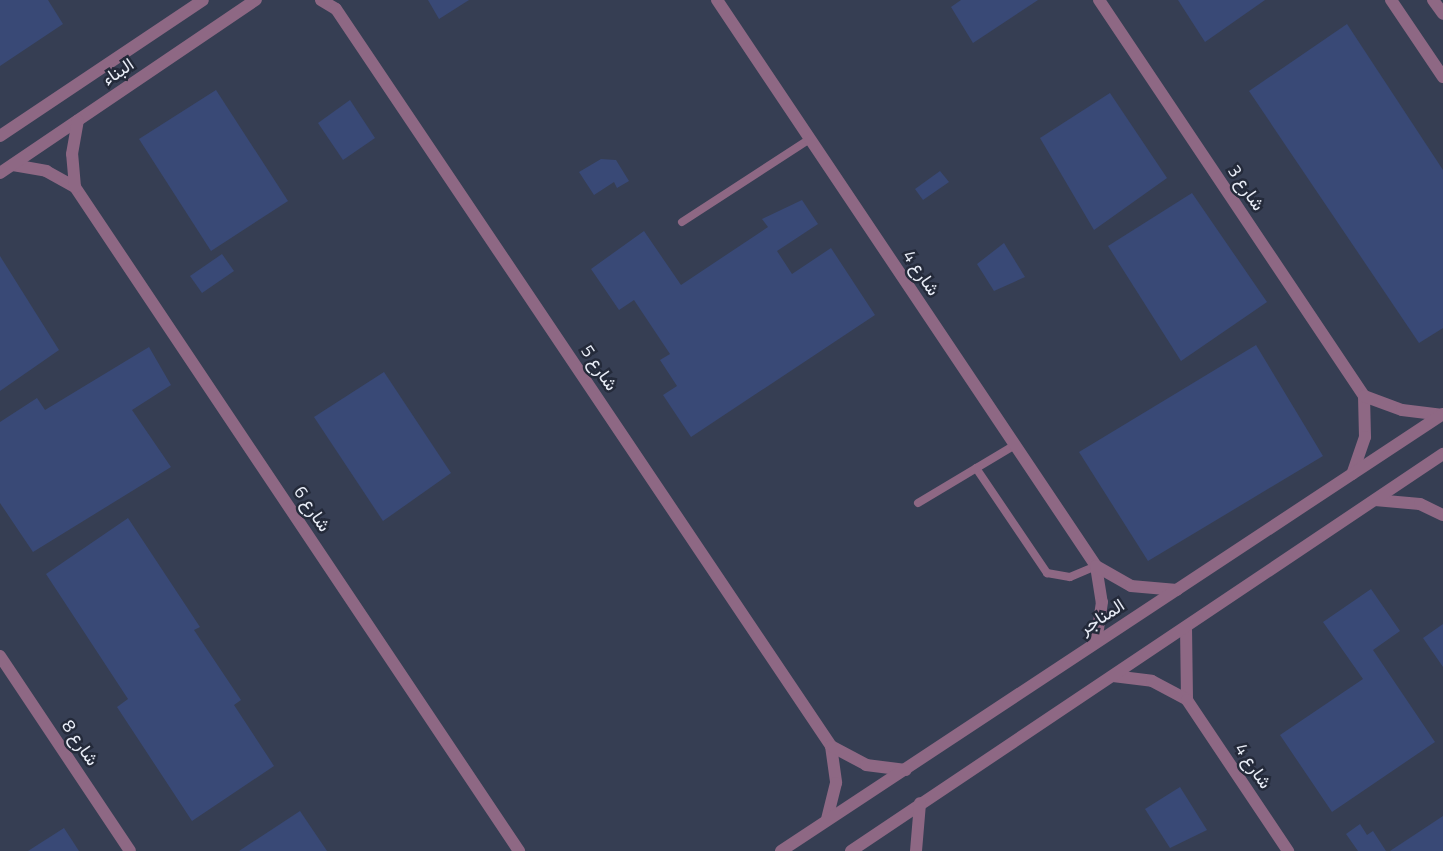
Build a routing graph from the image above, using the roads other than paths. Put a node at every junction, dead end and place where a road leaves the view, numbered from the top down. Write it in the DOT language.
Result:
graph roads {
  1 [pos="204,0"];
  2 [pos="256,0"];
  3 [pos="321,0"];
  4 [pos="717,0"];
  5 [pos="1099,0"];
  6 [pos="1391,0"];
  7 [pos="335,5"];
  8 [pos="1443,77"];
  9 [pos="78,121"];
  10 [pos="0,136"];
  11 [pos="810,138"];
  12 [pos="13,165"];
  13 [pos="0,173"];
  14 [pos="75,187"];
  15 [pos="682,222"];
  16 [pos="1364,396"];
  17 [pos="1442,414"];
  18 [pos="1015,445"];
  19 [pos="1443,454"];
  20 [pos="976,468"];
  21 [pos="1352,476"];
  22 [pos="1374,500"];
  23 [pos="918,503"];
  24 [pos="1443,516"];
  25 [pos="1096,566"];
  26 [pos="1177,590"];
  27 [pos="1186,627"];
  28 [pos="1096,642"];
  29 [pos="0,656"];
  30 [pos="1113,676"];
  31 [pos="1187,700"];
  32 [pos="831,746"];
  33 [pos="906,770"];
  34 [pos="920,803"];
  35 [pos="827,819"];
  36 [pos="130,851"];
  37 [pos="519,851"];
  38 [pos="781,851"];
  39 [pos="851,851"];
  40 [pos="916,851"];
  41 [pos="1288,851"];
  1 -- 10 [label="street, البناء"];
  2 -- 9 [label="street, البناء"];
  3 -- 7 [label="street, شارع 5"];
  4 -- 11 [label="street, شارع 4"];
  5 -- 16 [label="street, شارع 3"];
  6 -- 8 [label="street"];
  7 -- 32 [label="street, شارع 5"];
  9 -- 12 [label="street, البناء"];
  9 -- 14 [label="street, شارع 6"];
  11 -- 15 [label="lane"];
  11 -- 18 [label="street, شارع 4"];
  12 -- 13 [label="street, البناء"];
  12 -- 14 [label="street, شارع 6"];
  14 -- 37 [label="street, شارع 6"];
  16 -- 17 [label="street"];
  16 -- 21 [label="street"];
  17 -- 21 [label="street, المناجر"];
  18 -- 20 [label="lane"];
  18 -- 25 [label="street, شارع 4"];
  19 -- 22 [label="street"];
  20 -- 23 [label="lane"];
  20 -- 25 [label="lane"];
  21 -- 26 [label="street, المناجر"];
  22 -- 24 [label="street"];
  22 -- 27 [label="street"];
  25 -- 26 [label="street, شارع 4"];
  25 -- 28 [label="street, شارع 4"];
  26 -- 28 [label="street, المناجر"];
  27 -- 30 [label="street"];
  27 -- 31 [label="street"];
  28 -- 33 [label="street, المناجر"];
  29 -- 36 [label="street, شارع 8"];
  30 -- 31 [label="street, شارع 4"];
  30 -- 34 [label="street"];
  31 -- 41 [label="street, شارع 4"];
  32 -- 33 [label="street, شارع 5"];
  32 -- 35 [label="street, شارع 5"];
  33 -- 35 [label="street, المناجر"];
  34 -- 39 [label="street"];
  34 -- 40 [label="street"];
  35 -- 38 [label="street, المناجر"];
}
